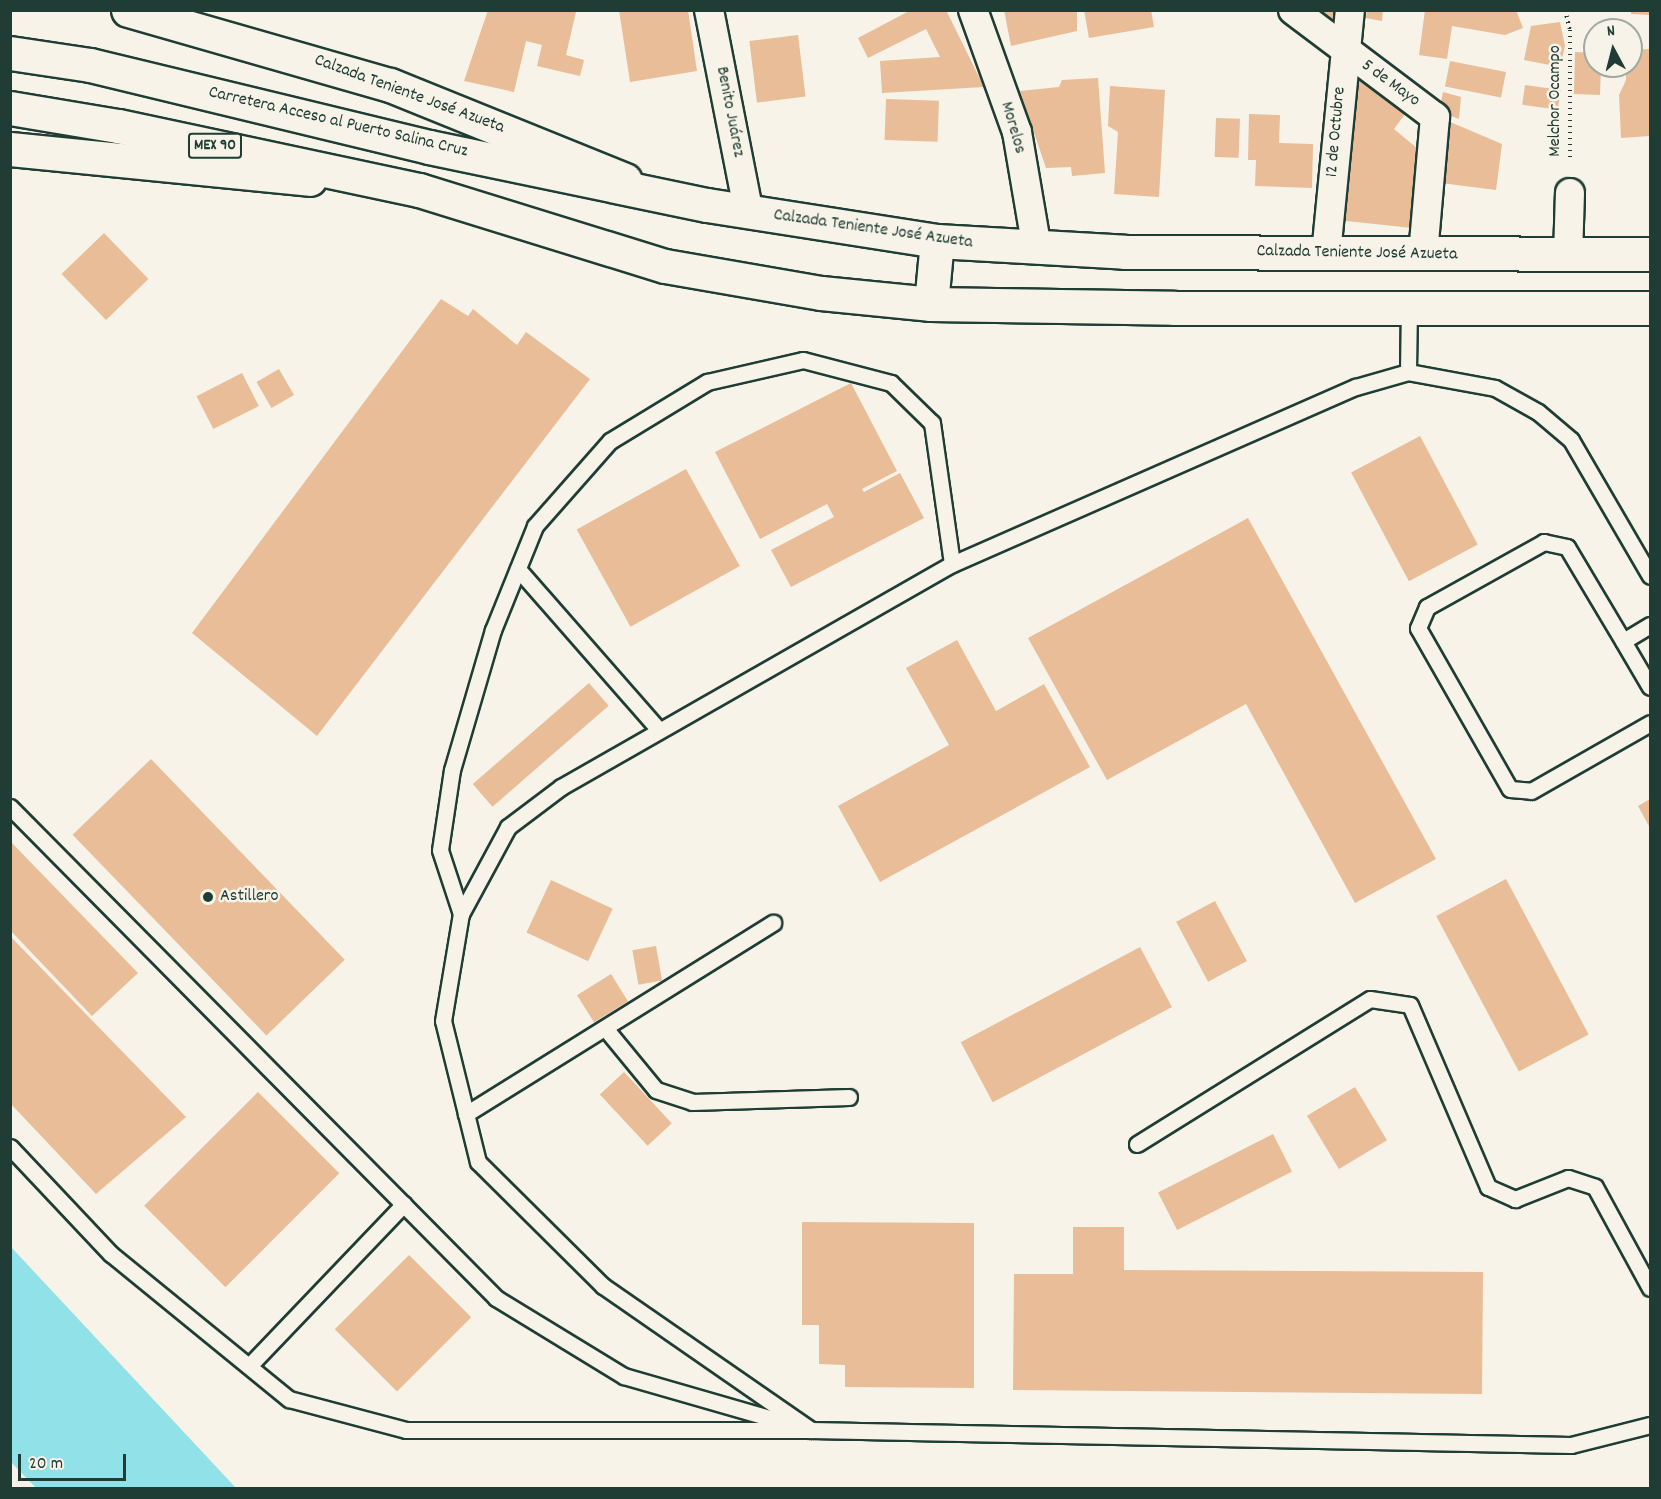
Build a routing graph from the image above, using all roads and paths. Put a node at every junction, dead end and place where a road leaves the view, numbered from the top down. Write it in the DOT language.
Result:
graph roads {
  1 [pos="128,10"];
  2 [pos="709,10"];
  3 [pos="973,10"];
  4 [pos="1293,10"];
  5 [pos="1350,10"];
  6 [pos="1565,10"];
  7 [pos="1344,50"];
  8 [pos="10,53"];
  9 [pos="10,108"];
  10 [pos="10,149"];
  11 [pos="419,190"];
  12 [pos="1570,193"];
  13 [pos="665,197"];
  14 [pos="749,213"];
  15 [pos="937,241"];
  16 [pos="1037,249"];
  17 [pos="1326,254"];
  18 [pos="1650,254"];
  19 [pos="1423,255"];
  20 [pos="1568,256"];
  21 [pos="931,304"];
  22 [pos="1409,307"];
  23 [pos="1650,308"];
  24 [pos="1408,372"];
  25 [pos="952,564"];
  26 [pos="518,569"];
  27 [pos="1650,576"];
  28 [pos="1650,626"];
  29 [pos="1623,641"];
  30 [pos="1650,687"];
  31 [pos="1650,723"];
  32 [pos="659,730"];
  33 [pos="10,807"];
  34 [pos="462,914"];
  35 [pos="774,923"];
  36 [pos="605,1028"];
  37 [pos="849,1097"];
  38 [pos="466,1114"];
  39 [pos="1137,1144"];
  40 [pos="10,1147"];
  41 [pos="404,1204"];
  42 [pos="1650,1288"];
  43 [pos="249,1366"];
  44 [pos="1650,1425"];
  45 [pos="811,1430"];
  1 -- 13 [label="main road, Calzada Teniente José Azueta"];
  2 -- 14 [label="street, Benito Juárez"];
  3 -- 16 [label="street, Morelos"];
  4 -- 7 [label="street, 5 de Mayo"];
  5 -- 7 [label="street, 12 de Octubre"];
  6 -- 12 [label="path, Melchor Ocampo"];
  7 -- 17 [label="street, 12 de Octubre"];
  7 -- 19 [label="street, 5 de Mayo"];
  8 -- 13 [label="main road, Carretera Acceso al Puerto Salina Cruz"];
  9 -- 11 [label="main road, MEX 90"];
  10 -- 11 [label="main road"];
  11 -- 21 [label="main road"];
  12 -- 20 [label="street"];
  13 -- 14 [label="main road, Calzada Teniente José Azueta"];
  14 -- 15 [label="main road, Calzada Teniente José Azueta"];
  15 -- 16 [label="main road, Calzada Teniente José Azueta"];
  15 -- 21 [label="main road"];
  16 -- 17 [label="main road, Calzada Teniente José Azueta"];
  17 -- 19 [label="main road, Calzada Teniente José Azueta"];
  18 -- 20 [label="main road, Calzada Teniente José Azueta"];
  19 -- 20 [label="main road, Calzada Teniente José Azueta"];
  21 -- 22 [label="main road"];
  22 -- 23 [label="main road"];
  22 -- 24 [label="lane"];
  24 -- 25 [label="lane"];
  24 -- 27 [label="lane"];
  25 -- 26 [label="lane"];
  25 -- 32 [label="lane"];
  26 -- 32 [label="lane"];
  26 -- 34 [label="lane"];
  28 -- 29 [label="lane"];
  29 -- 30 [label="lane"];
  29 -- 31 [label="lane"];
  32 -- 34 [label="lane"];
  33 -- 41 [label="lane"];
  34 -- 38 [label="lane"];
  35 -- 36 [label="lane"];
  36 -- 37 [label="lane"];
  36 -- 38 [label="lane"];
  38 -- 45 [label="lane"];
  39 -- 42 [label="lane"];
  40 -- 43 [label="lane"];
  41 -- 43 [label="lane"];
  41 -- 45 [label="lane"];
  43 -- 45 [label="lane"];
  44 -- 45 [label="lane"];
}
